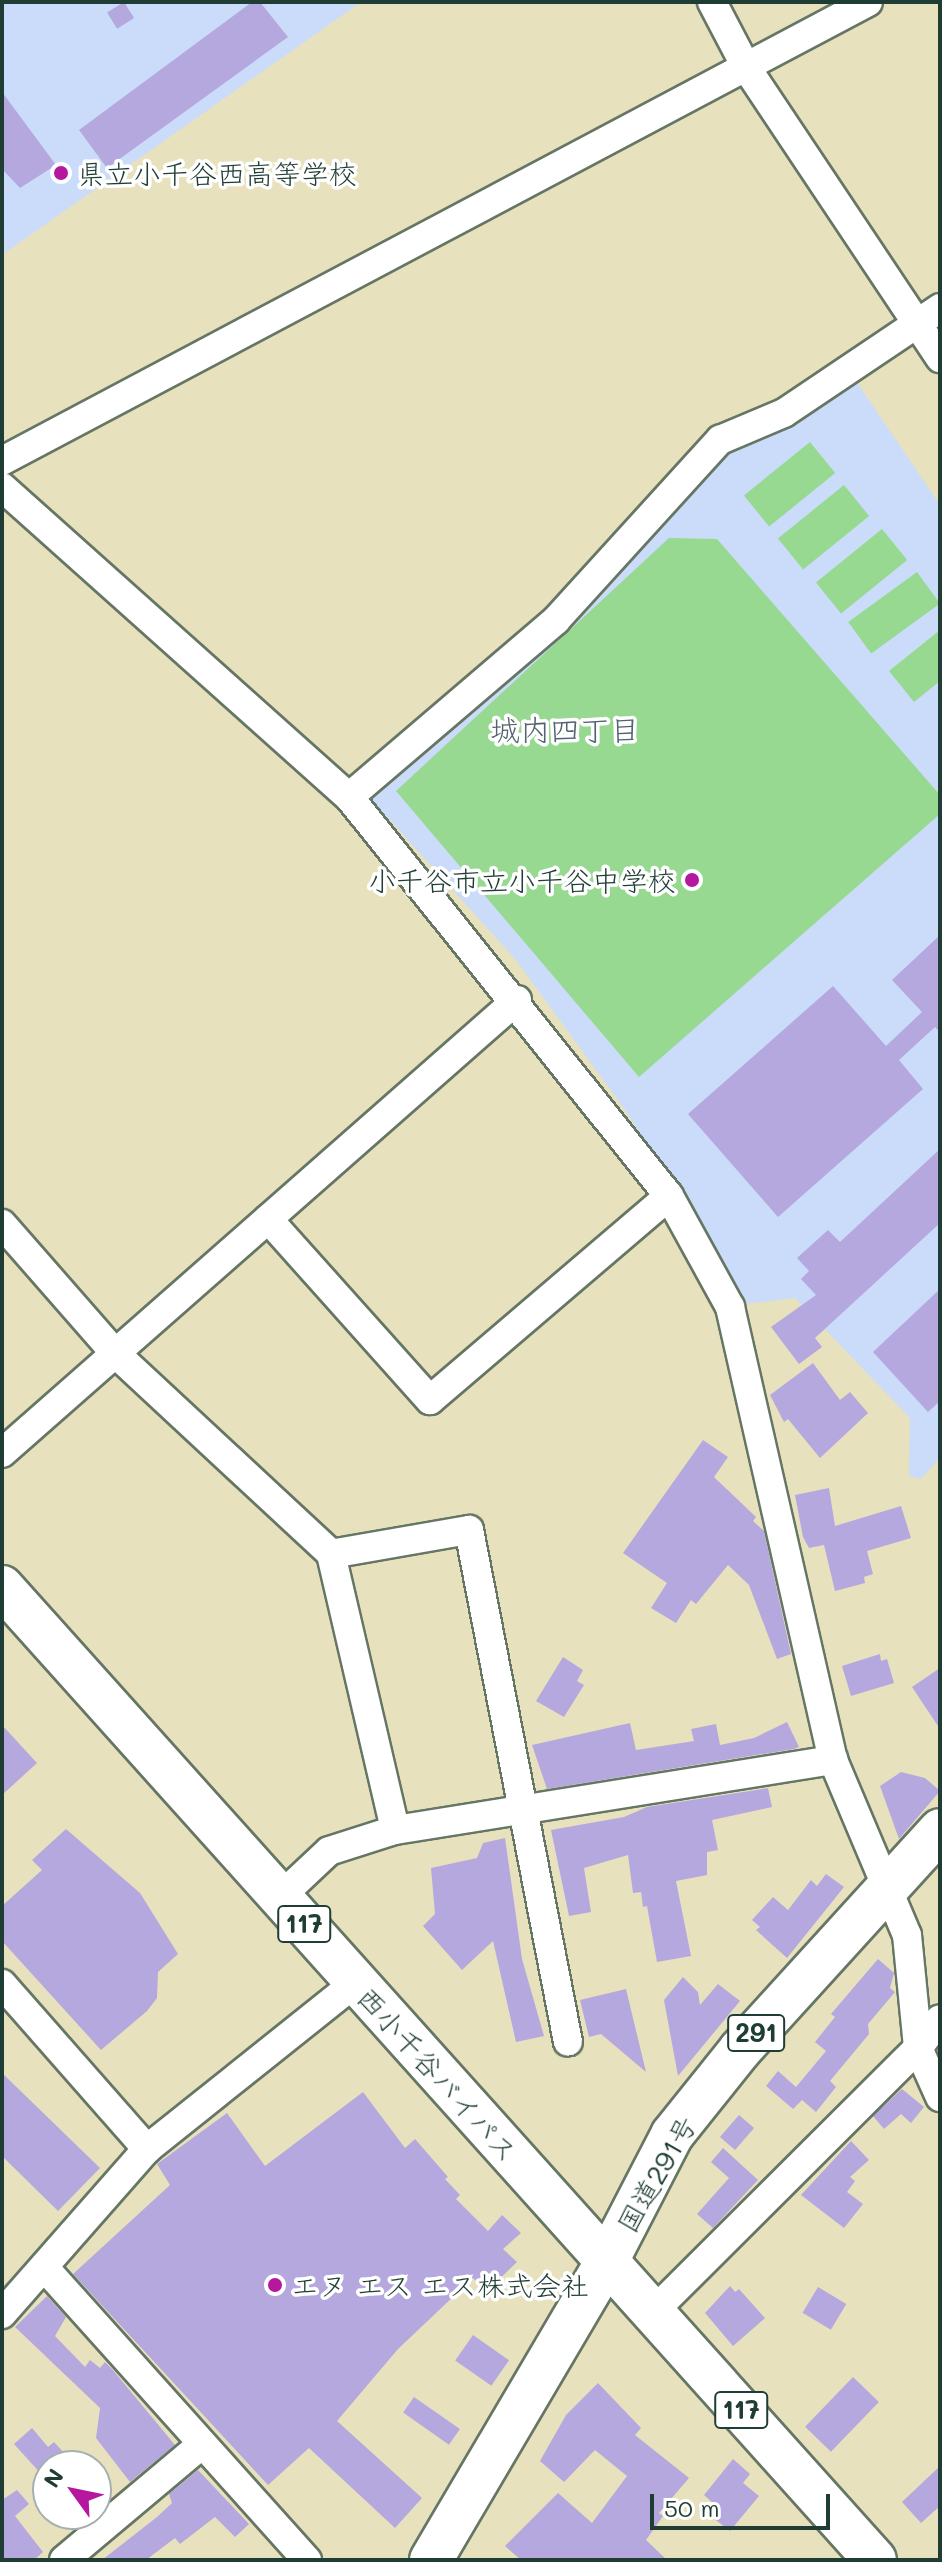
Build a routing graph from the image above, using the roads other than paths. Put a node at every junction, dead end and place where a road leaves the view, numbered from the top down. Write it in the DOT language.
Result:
graph roads {
  1 [pos="712,2"];
  2 [pos="868,2"];
  3 [pos="746,67"];
  4 [pos="928,314"];
  5 [pos="940,358"];
  6 [pos="2,461"];
  7 [pos="2,487"];
  8 [pos="349,797"];
  9 [pos="517,1000"];
  10 [pos="669,1196"];
  11 [pos="268,1219"];
  12 [pos="2,1224"];
  13 [pos="115,1353"];
  14 [pos="2,1453"];
  15 [pos="331,1554"];
  16 [pos="2,1587"];
  17 [pos="833,1760"];
  18 [pos="523,1809"];
  19 [pos="395,1830"];
  20 [pos="940,1830"];
  21 [pos="887,1890"];
  22 [pos="280,1897"];
  23 [pos="356,1982"];
  24 [pos="2,1984"];
  25 [pos="940,2019"];
  26 [pos="568,2042"];
  27 [pos="918,2048"];
  28 [pos="940,2097"];
  29 [pos="147,2149"];
  30 [pos="607,2261"];
  31 [pos="44,2267"];
  32 [pos="653,2312"];
  33 [pos="2,2314"];
  34 [pos="202,2444"];
  35 [pos="64,2560"];
  36 [pos="307,2560"];
  37 [pos="431,2560"];
  38 [pos="875,2560"];
  1 -- 3 [label="street"];
  2 -- 3 [label="street"];
  3 -- 4 [label="street"];
  3 -- 6 [label="street"];
  4 -- 5 [label="street"];
  4 -- 8 [label="street"];
  7 -- 8 [label="street"];
  8 -- 9 [label="street"];
  9 -- 10 [label="street"];
  9 -- 11 [label="street"];
  10 -- 11 [label="street"];
  10 -- 17 [label="street"];
  11 -- 13 [label="street"];
  12 -- 13 [label="street"];
  13 -- 14 [label="street"];
  13 -- 15 [label="street"];
  15 -- 18 [label="street"];
  15 -- 19 [label="street"];
  16 -- 22 [label="highway, 西小千谷バイパス / 117"];
  17 -- 18 [label="street"];
  17 -- 21 [label="street"];
  18 -- 19 [label="street"];
  18 -- 26 [label="street"];
  19 -- 22 [label="street"];
  20 -- 21 [label="highway, 国道291号 / 291"];
  21 -- 27 [label="street"];
  21 -- 30 [label="highway, 国道291号 / 291"];
  22 -- 23 [label="highway, 西小千谷バイパス / 117"];
  23 -- 29 [label="street"];
  23 -- 30 [label="highway, 西小千谷バイパス / 117"];
  24 -- 29 [label="street"];
  25 -- 27 [label="street"];
  27 -- 28 [label="street"];
  27 -- 32 [label="street"];
  29 -- 31 [label="street"];
  30 -- 32 [label="highway, 西小千谷バイパス / 117"];
  30 -- 37 [label="highway, 国道291号 / 291"];
  31 -- 33 [label="street"];
  31 -- 34 [label="street"];
  32 -- 38 [label="highway, 西小千谷バイパス / 117"];
  34 -- 35 [label="street"];
  34 -- 36 [label="street"];
}
